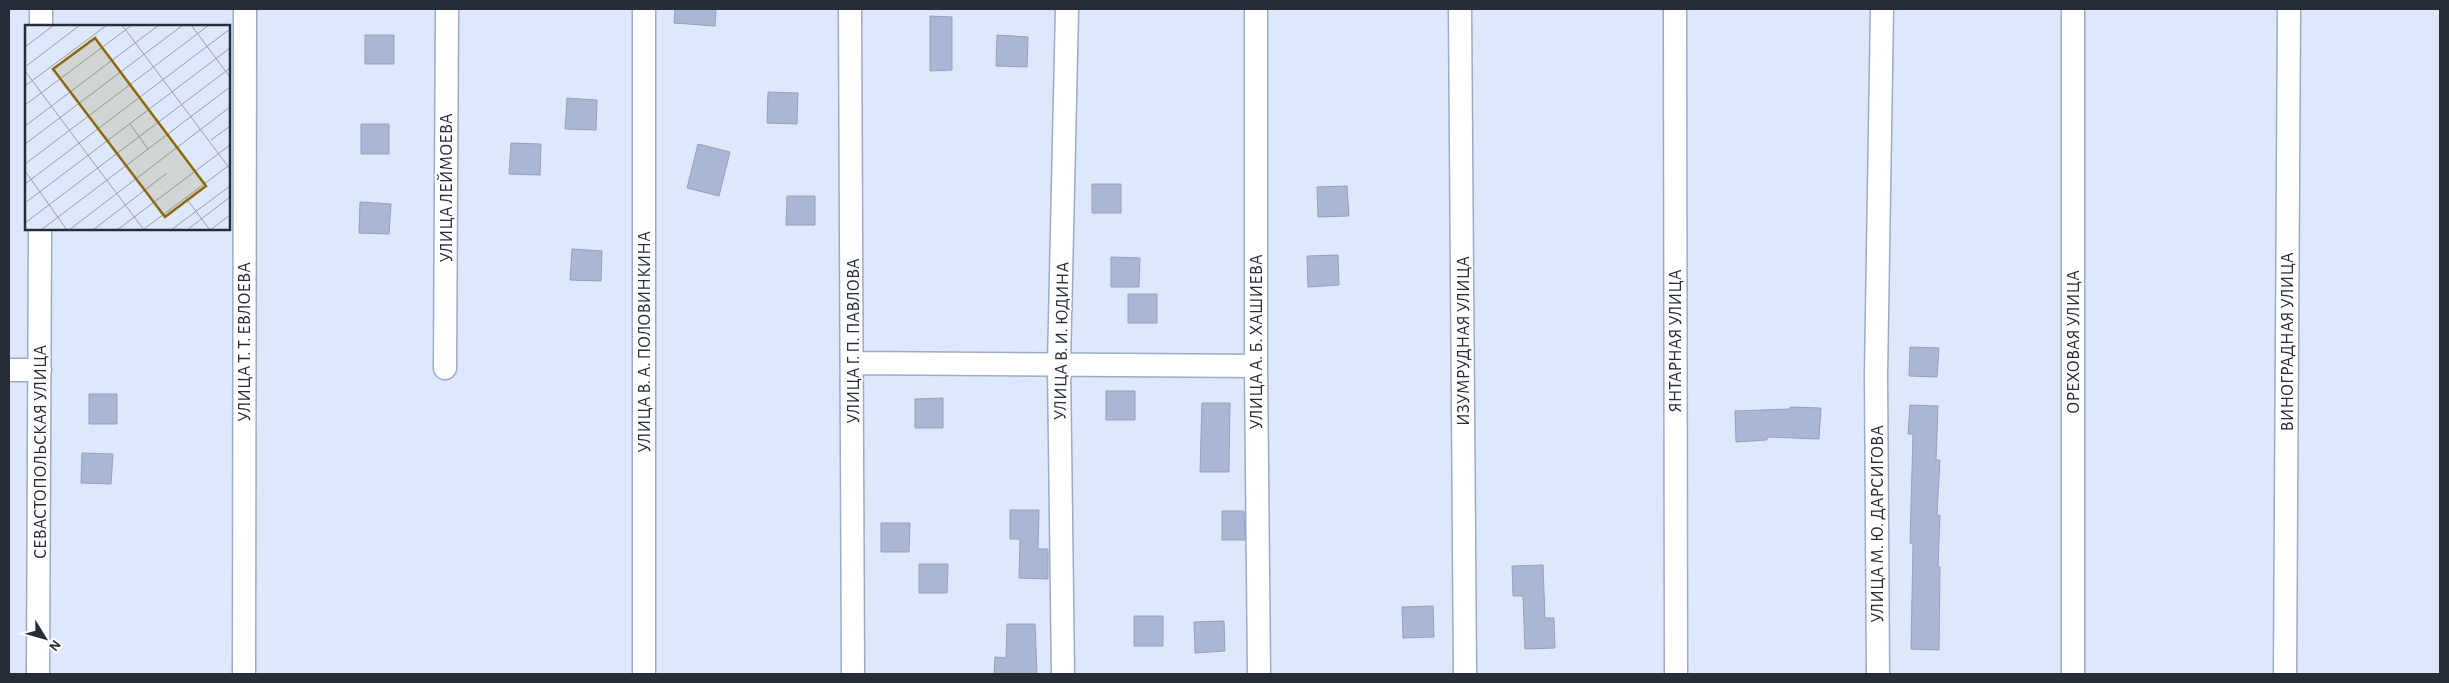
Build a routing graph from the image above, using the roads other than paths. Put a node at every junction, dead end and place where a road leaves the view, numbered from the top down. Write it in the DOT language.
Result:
graph roads {
  1 [pos="41,9"];
  2 [pos="245,9"];
  3 [pos="447,9"];
  4 [pos="644,9"];
  5 [pos="850,9"];
  6 [pos="1067,9"];
  7 [pos="1256,9"];
  8 [pos="1460,9"];
  9 [pos="1675,9"];
  10 [pos="1882,9"];
  11 [pos="2073,9"];
  12 [pos="2289,9"];
  13 [pos="41,25"];
  14 [pos="40,230"];
  15 [pos="853,363"];
  16 [pos="1059,365"];
  17 [pos="1256,366"];
  18 [pos="445,368"];
  19 [pos="9,370"];
  20 [pos="40,370"];
  21 [pos="38,674"];
  22 [pos="244,674"];
  23 [pos="644,674"];
  24 [pos="853,674"];
  25 [pos="1063,674"];
  26 [pos="1259,674"];
  27 [pos="1465,674"];
  28 [pos="1676,674"];
  29 [pos="1878,674"];
  30 [pos="2072,674"];
  31 [pos="2285,674"];
  1 -- 13 [label="street"];
  2 -- 22 [label="street, УЛИЦА Т. Т. ЕВЛОЕВА"];
  3 -- 18 [label="street, УЛИЦА ЛЕЙМОЕВА"];
  4 -- 23 [label="street, УЛИЦА В. А. ПОЛОВИНКИНА"];
  5 -- 15 [label="street, УЛИЦА Г. П. ПАВЛОВА"];
  6 -- 16 [label="street, УЛИЦА В. И. ЮДИНА"];
  7 -- 17 [label="street, УЛИЦА А. Б. ХАШИЕВА"];
  8 -- 27 [label="street, ИЗУМРУДНАЯ УЛИЦА"];
  9 -- 28 [label="street, ЯНТАРНАЯ УЛИЦА"];
  10 -- 29 [label="street, УЛИЦА М. Ю. ДАРСИГОВА"];
  11 -- 30 [label="street, ОРЕХОВАЯ УЛИЦА"];
  12 -- 31 [label="street, ВИНОГРАДНАЯ УЛИЦА"];
  14 -- 20 [label="street, СЕВАСТОПОЛЬСКАЯ УЛИЦА"];
  15 -- 16 [label="street"];
  15 -- 24 [label="street, УЛИЦА Г. П. ПАВЛОВА"];
  16 -- 17 [label="street"];
  16 -- 25 [label="street, УЛИЦА В. И. ЮДИНА"];
  17 -- 26 [label="street, УЛИЦА А. Б. ХАШИЕВА"];
  19 -- 20 [label="street"];
  20 -- 21 [label="street, СЕВАСТОПОЛЬСКАЯ УЛИЦА"];
}
